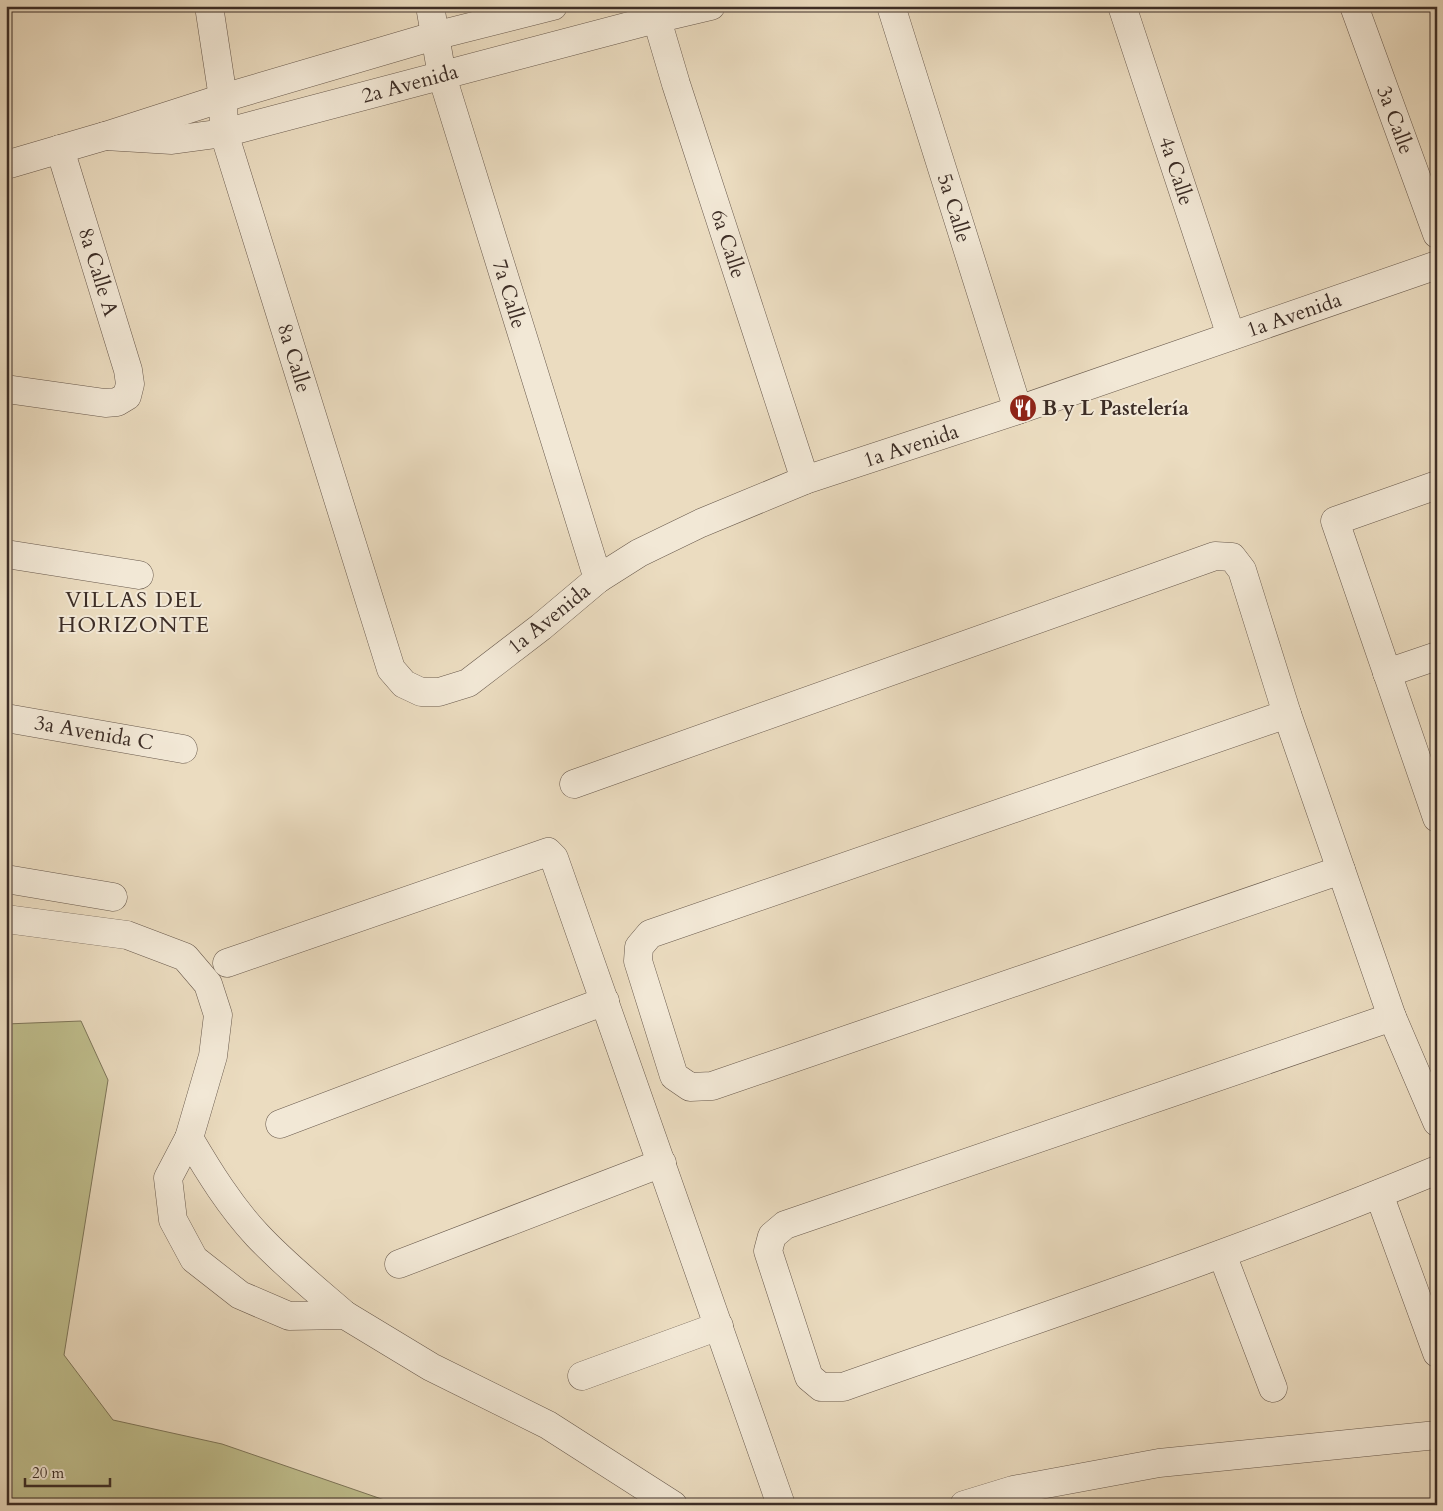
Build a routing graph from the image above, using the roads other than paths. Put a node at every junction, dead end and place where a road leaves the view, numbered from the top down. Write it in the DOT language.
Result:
graph roads {
  1 [pos="209,6"];
  2 [pos="430,6"];
  3 [pos="553,6"];
  4 [pos="711,6"];
  5 [pos="891,6"];
  6 [pos="1122,6"];
  7 [pos="1354,6"];
  8 [pos="654,13"];
  9 [pos="434,36"];
  10 [pos="442,76"];
  11 [pos="223,98"];
  12 [pos="224,133"];
  13 [pos="105,136"];
  14 [pos="60,149"];
  15 [pos="6,165"];
  16 [pos="1437,234"];
  17 [pos="1437,265"];
  18 [pos="1231,336"];
  19 [pos="6,389"];
  20 [pos="1018,410"];
  21 [pos="805,480"];
  22 [pos="1437,485"];
  23 [pos="6,554"];
  24 [pos="139,575"];
  25 [pos="598,579"];
  26 [pos="1437,656"];
  27 [pos="1387,673"];
  28 [pos="421,692"];
  29 [pos="1286,714"];
  30 [pos="6,718"];
  31 [pos="183,749"];
  32 [pos="574,784"];
  33 [pos="1437,818"];
  34 [pos="1341,870"];
  35 [pos="6,879"];
  36 [pos="113,897"];
  37 [pos="6,919"];
  38 [pos="228,963"];
  39 [pos="604,1001"];
  40 [pos="1392,1017"];
  41 [pos="1437,1122"];
  42 [pos="280,1124"];
  43 [pos="189,1138"];
  44 [pos="662,1163"];
  45 [pos="1437,1170"];
  46 [pos="1379,1194"];
  47 [pos="1222,1254"];
  48 [pos="399,1264"];
  49 [pos="345,1315"];
  50 [pos="719,1326"];
  51 [pos="1437,1352"];
  52 [pos="582,1376"];
  53 [pos="1273,1388"];
  54 [pos="1437,1434"];
  55 [pos="673,1505"];
  56 [pos="782,1505"];
  57 [pos="964,1505"];
  1 -- 11 [label="street, 8a Calle"];
  2 -- 9 [label="street, 7a Calle"];
  3 -- 9 [label="street, 2a Avenida"];
  4 -- 8 [label="street, 2a Avenida"];
  5 -- 20 [label="street, 5a Calle"];
  6 -- 18 [label="street, 4a Calle"];
  7 -- 16 [label="street, 3a Calle"];
  8 -- 10 [label="street, 2a Avenida"];
  8 -- 21 [label="street, 6a Calle"];
  9 -- 10 [label="street, 7a Calle"];
  9 -- 11 [label="street, 2a Avenida"];
  10 -- 12 [label="street, 2a Avenida"];
  10 -- 25 [label="street, 7a Calle"];
  11 -- 12 [label="street, 8a Calle"];
  11 -- 13 [label="street, 2a Avenida"];
  12 -- 13 [label="street, 2a Avenida"];
  12 -- 28 [label="street, 8a Calle"];
  13 -- 14 [label="street, 2a Avenida"];
  14 -- 15 [label="street, 2a Avenida"];
  14 -- 19 [label="street, 8a Calle A"];
  17 -- 18 [label="street, 1a Avenida"];
  18 -- 20 [label="street, 1a Avenida"];
  20 -- 21 [label="street, 1a Avenida"];
  21 -- 25 [label="street, 1a Avenida"];
  22 -- 27 [label="street"];
  23 -- 24 [label="street"];
  25 -- 28 [label="street, 1a Avenida"];
  26 -- 27 [label="street"];
  27 -- 33 [label="street"];
  29 -- 32 [label="street"];
  29 -- 34 [label="street"];
  29 -- 34 [label="street"];
  30 -- 31 [label="street, 3a Avenida C"];
  34 -- 40 [label="street"];
  35 -- 36 [label="street"];
  37 -- 43 [label="street"];
  38 -- 39 [label="street"];
  39 -- 42 [label="street"];
  39 -- 44 [label="street"];
  40 -- 41 [label="street"];
  40 -- 47 [label="street"];
  43 -- 49 [label="street"];
  43 -- 49 [label="street"];
  44 -- 48 [label="street"];
  44 -- 50 [label="street"];
  45 -- 46 [label="street"];
  46 -- 47 [label="street"];
  46 -- 51 [label="street"];
  47 -- 53 [label="street"];
  49 -- 55 [label="street"];
  50 -- 52 [label="street"];
  50 -- 56 [label="street"];
  54 -- 57 [label="street"];
}
